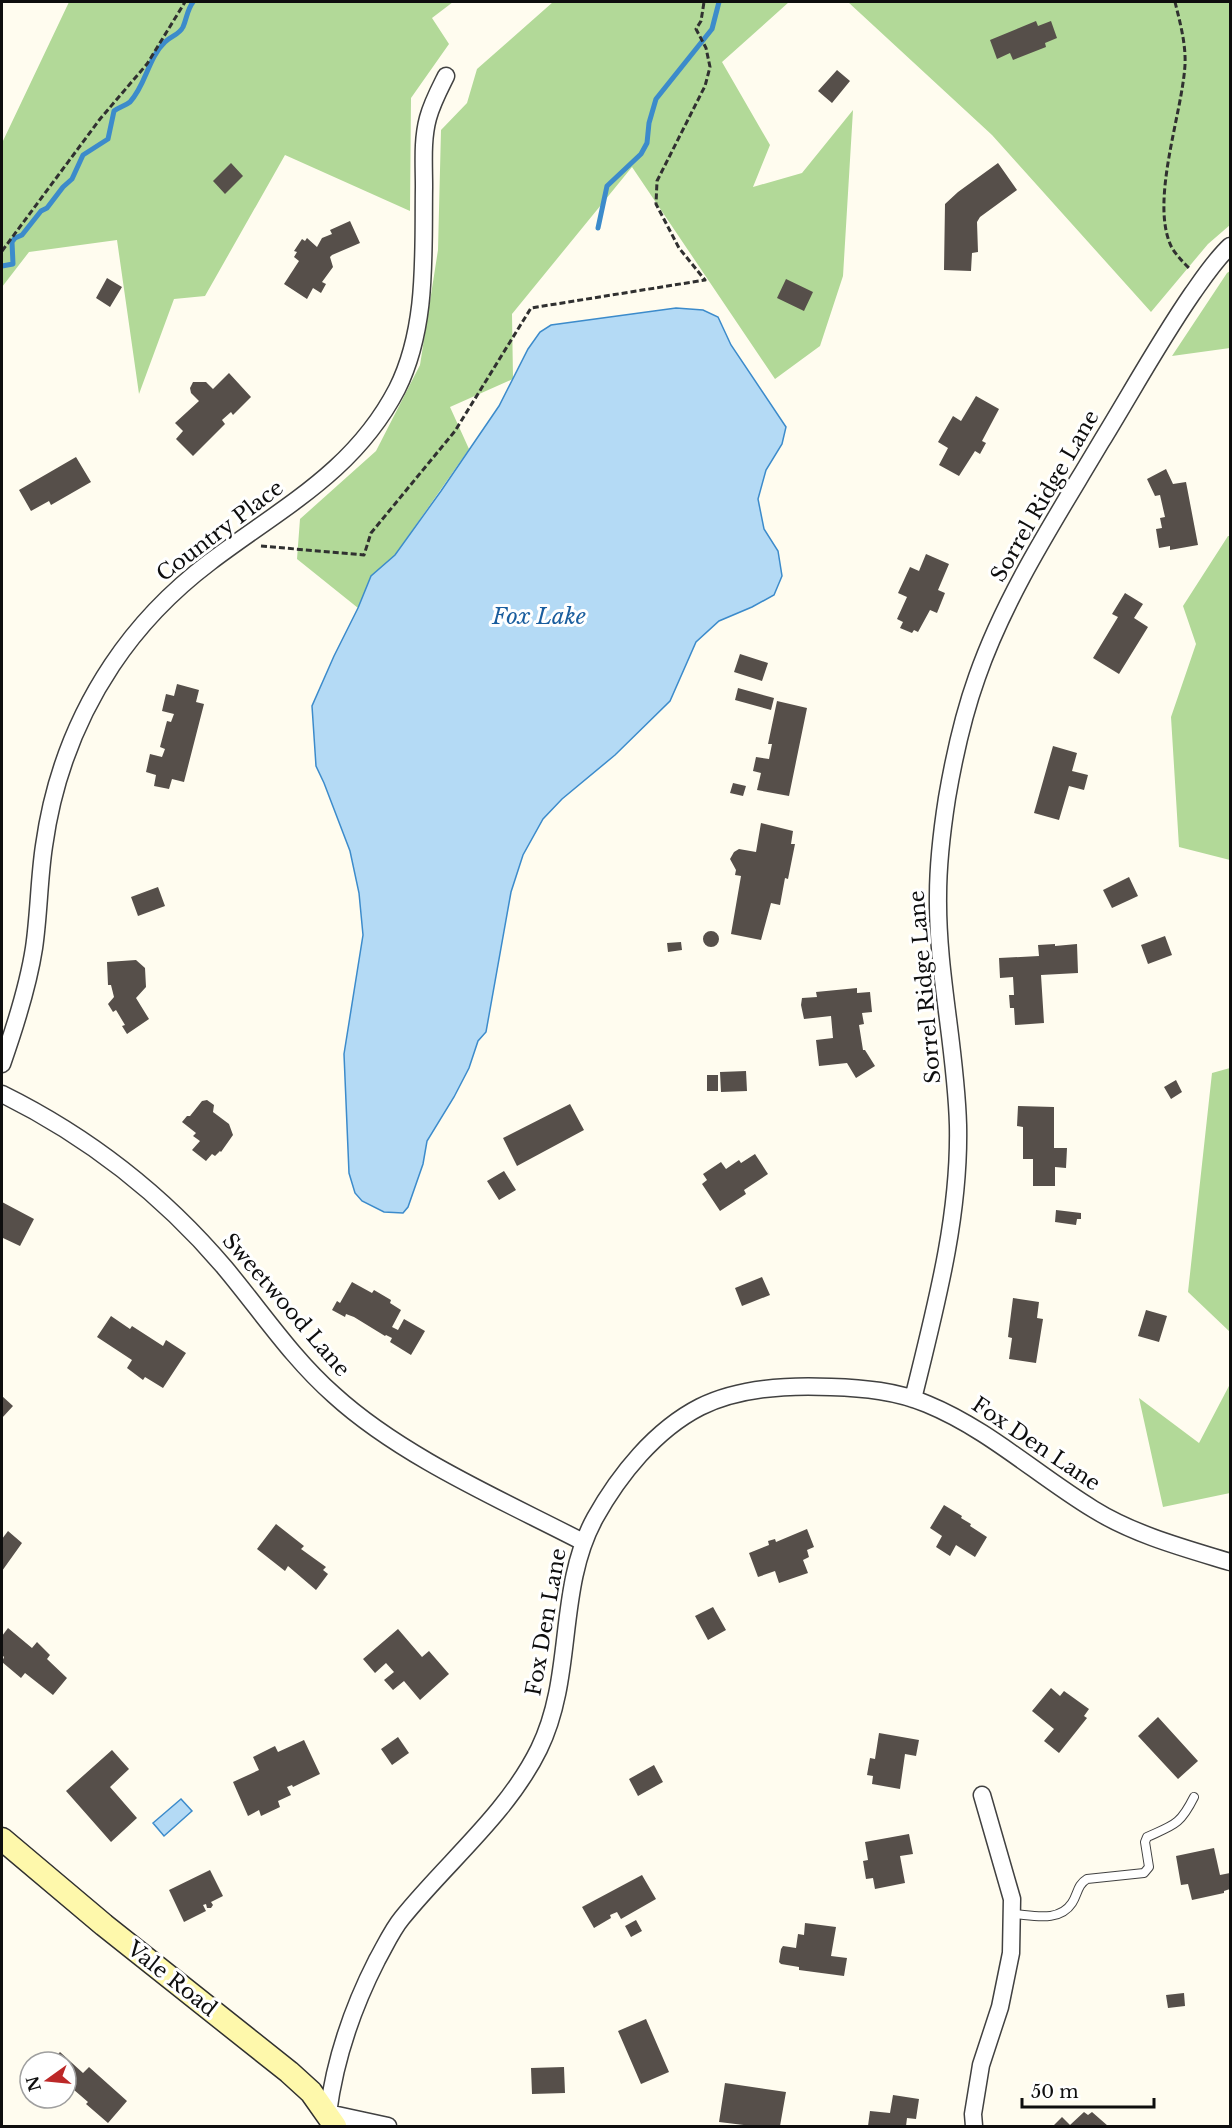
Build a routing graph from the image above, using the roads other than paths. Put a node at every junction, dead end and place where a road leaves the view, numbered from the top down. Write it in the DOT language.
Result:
graph roads {
  1 [pos="446,76"];
  2 [pos="1230,246"];
  3 [pos="2,1064"];
  4 [pos="2,1094"];
  5 [pos="914,1399"];
  6 [pos="583,1542"];
  7 [pos="1230,1562"];
  8 [pos="981,1795"];
  9 [pos="1194,1797"];
  10 [pos="2,1839"];
  11 [pos="1012,1914"];
  12 [pos="332,2120"];
  13 [pos="388,2127"];
  14 [pos="974,2127"];
  1 -- 3 [label="street, Country Place"];
  2 -- 5 [label="street, Sorrel Ridge Lane"];
  4 -- 6 [label="street, Sweetwood Lane"];
  5 -- 6 [label="street, Fox Den Lane"];
  5 -- 7 [label="street, Fox Den Lane"];
  6 -- 12 [label="street, Fox Den Lane"];
  8 -- 11 [label="street"];
  9 -- 11 [label="lane"];
  10 -- 12 [label="main road, Vale Road"];
  11 -- 14 [label="street"];
  12 -- 13 [label="street"];
}
